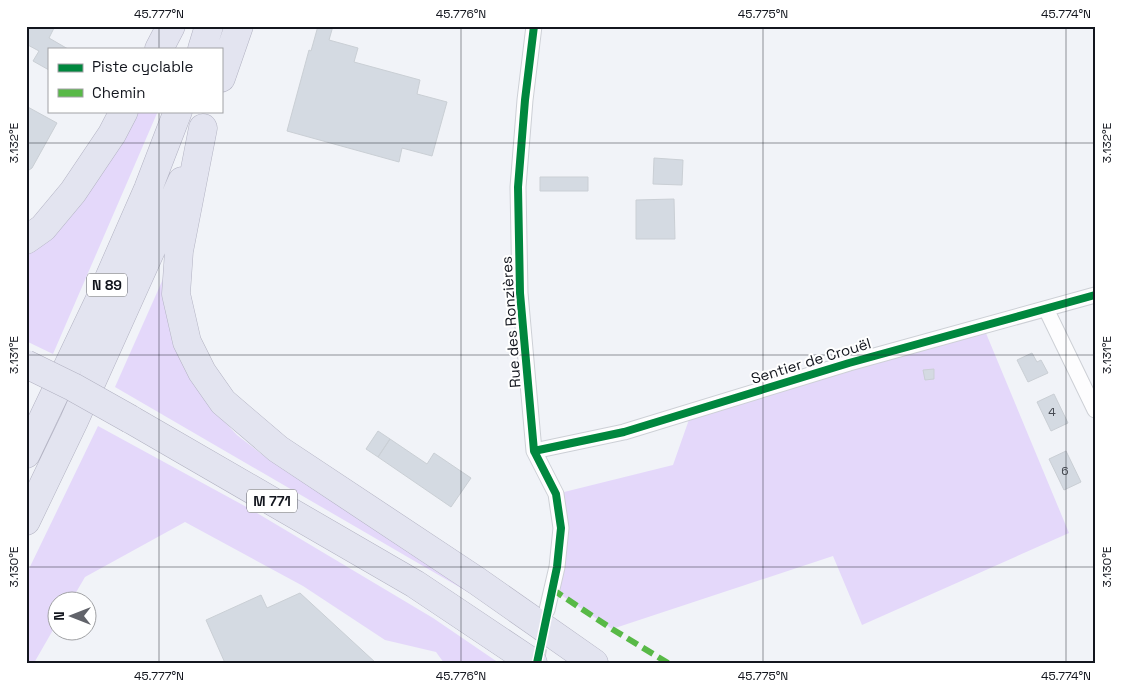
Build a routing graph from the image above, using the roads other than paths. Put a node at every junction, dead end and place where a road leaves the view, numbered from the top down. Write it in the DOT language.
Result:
graph roads {
  1 [pos="171,26"];
  2 [pos="209,26"];
  3 [pos="240,26"];
  4 [pos="534,26"];
  5 [pos="160,48"];
  6 [pos="202,48"];
  7 [pos="222,75"];
  8 [pos="123,112"];
  9 [pos="178,112"];
  10 [pos="206,120"];
  11 [pos="26,240"];
  12 [pos="1095,295"];
  13 [pos="1046,309"];
  14 [pos="26,364"];
  15 [pos="1095,410"];
  16 [pos="534,452"];
  17 [pos="26,454"];
  18 [pos="26,521"];
  19 [pos="415,584"];
  20 [pos="547,610"];
  21 [pos="534,663"];
  22 [pos="568,663"];
  23 [pos="594,663"];
  1 -- 5 [label="highway"];
  2 -- 6 [label="highway"];
  3 -- 7 [label="highway"];
  4 -- 16 [label="street, Rue des Ronzières"];
  8 -- 11 [label="highway"];
  9 -- 17 [label="highway, N 89"];
  10 -- 18 [label="highway, N 89"];
  10 -- 23 [label="highway"];
  12 -- 13 [label="street, Sentier de Crouël"];
  13 -- 15 [label="street"];
  13 -- 16 [label="street, Sentier de Crouël"];
  14 -- 19 [label="highway, M 771, bridge"];
  16 -- 20 [label="street, Rue des Ronzières"];
  19 -- 21 [label="highway, M 771"];
  19 -- 22 [label="highway, M 771"];
}
